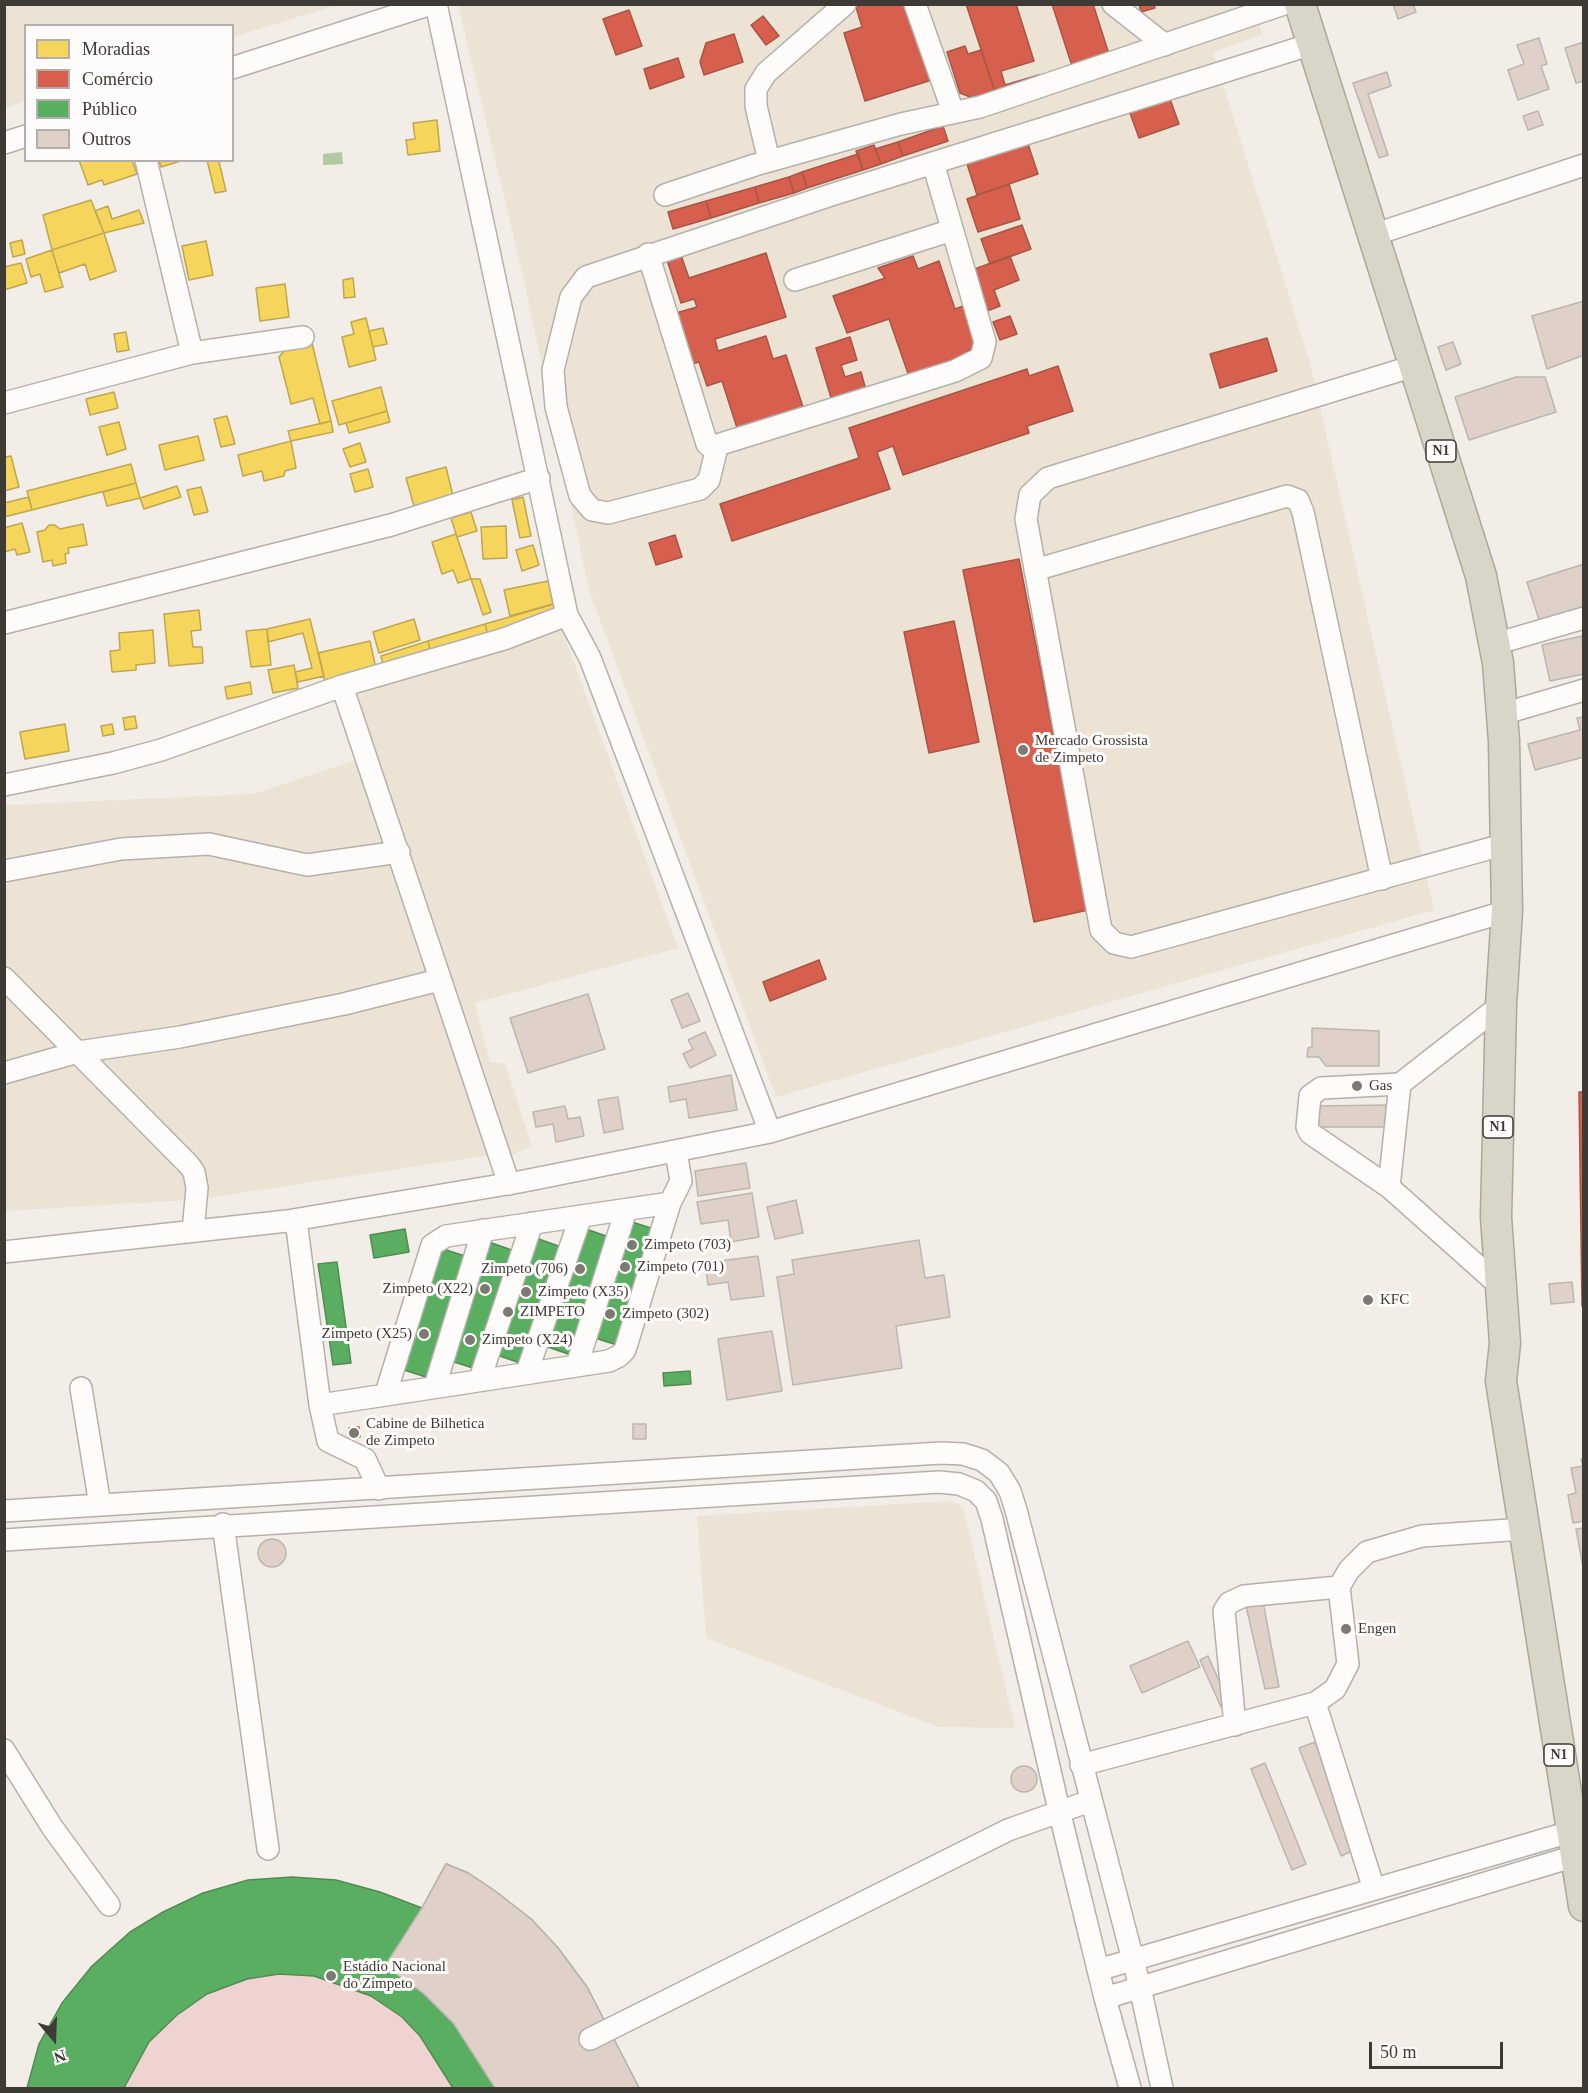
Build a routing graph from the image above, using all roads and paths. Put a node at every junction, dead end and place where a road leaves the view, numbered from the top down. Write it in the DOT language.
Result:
graph roads {
  1 [pos="431,4"];
  2 [pos="436,4"];
  3 [pos="845,4"];
  4 [pos="915,4"];
  5 [pos="1113,4"];
  6 [pos="1284,4"];
  7 [pos="1300,4"];
  8 [pos="1312,44"];
  9 [pos="1165,45"];
  10 [pos="234,67"];
  11 [pos="953,112"];
  12 [pos="24,137"];
  13 [pos="4,143"];
  14 [pos="769,161"];
  15 [pos="146,162"];
  16 [pos="933,163"];
  17 [pos="1584,165"];
  18 [pos="665,195"];
  19 [pos="952,230"];
  20 [pos="1373,235"];
  21 [pos="648,254"];
  22 [pos="795,280"];
  23 [pos="303,337"];
  24 [pos="192,353"];
  25 [pos="1414,366"];
  26 [pos="4,403"];
  27 [pos="717,447"];
  28 [pos="539,478"];
  29 [pos="1035,570"];
  30 [pos="567,615"];
  31 [pos="1584,618"];
  32 [pos="4,623"];
  33 [pos="1495,644"];
  34 [pos="342,686"];
  35 [pos="1584,690"];
  36 [pos="1502,714"];
  37 [pos="4,785"];
  38 [pos="1506,844"];
  39 [pos="399,852"];
  40 [pos="4,871"];
  41 [pos="1382,879"];
  42 [pos="1507,911"];
  43 [pos="4,978"];
  44 [pos="439,980"];
  45 [pos="1501,1005"];
  46 [pos="78,1053"];
  47 [pos="4,1073"];
  48 [pos="1400,1084"];
  49 [pos="770,1132"];
  50 [pos="676,1152"];
  51 [pos="509,1184"];
  52 [pos="1389,1187"];
  53 [pos="670,1203"];
  54 [pos="626,1210"];
  55 [pos="581,1216"];
  56 [pos="296,1220"];
  57 [pos="532,1223"];
  58 [pos="483,1230"];
  59 [pos="193,1232"];
  60 [pos="4,1252"];
  61 [pos="1499,1285"];
  62 [pos="577,1365"];
  63 [pos="527,1372"];
  64 [pos="480,1379"];
  65 [pos="435,1386"];
  66 [pos="81,1388"];
  67 [pos="386,1393"];
  68 [pos="320,1405"];
  69 [pos="379,1489"];
  70 [pos="100,1505"];
  71 [pos="4,1511"];
  72 [pos="223,1524"];
  73 [pos="1524,1529"];
  74 [pos="4,1540"];
  75 [pos="1339,1587"];
  76 [pos="1315,1703"];
  77 [pos="1235,1725"];
  78 [pos="4,1750"];
  79 [pos="1081,1765"];
  80 [pos="1090,1801"];
  81 [pos="1059,1810"];
  82 [pos="1573,1844"];
  83 [pos="268,1849"];
  84 [pos="1374,1889"];
  85 [pos="109,1905"];
  86 [pos="1584,1905"];
  87 [pos="1132,1958"];
  88 [pos="1098,1970"];
  89 [pos="1140,1987"];
  90 [pos="1105,1998"];
  91 [pos="590,2039"];
  92 [pos="1130,2088"];
  93 [pos="1162,2088"];
  1 -- 10 [label="street"];
  2 -- 28 [label="street"];
  3 -- 14 [label="street"];
  4 -- 11 [label="street"];
  5 -- 9 [label="street"];
  6 -- 9 [label="street"];
  7 -- 8 [label="highway, N1"];
  8 -- 16 [label="street"];
  8 -- 20 [label="highway, N1"];
  9 -- 11 [label="street"];
  11 -- 14 [label="street"];
  12 -- 13 [label="street"];
  14 -- 18 [label="street"];
  15 -- 24 [label="street"];
  16 -- 19 [label="street"];
  16 -- 21 [label="street"];
  17 -- 20 [label="street"];
  19 -- 22 [label="street"];
  19 -- 27 [label="street"];
  20 -- 25 [label="highway, N1"];
  21 -- 27 [label="street"];
  21 -- 27 [label="street"];
  23 -- 24 [label="street"];
  24 -- 26 [label="street"];
  25 -- 29 [label="street"];
  25 -- 33 [label="highway, N1"];
  28 -- 30 [label="street"];
  28 -- 32 [label="street"];
  29 -- 41 [label="street"];
  29 -- 41 [label="street"];
  30 -- 34 [label="street"];
  30 -- 49 [label="street"];
  31 -- 33 [label="street"];
  33 -- 36 [label="highway, N1"];
  34 -- 37 [label="street"];
  34 -- 39 [label="street"];
  35 -- 36 [label="street"];
  36 -- 38 [label="highway, N1"];
  38 -- 41 [label="street"];
  38 -- 42 [label="highway, N1"];
  39 -- 40 [label="street"];
  39 -- 44 [label="street"];
  42 -- 45 [label="highway, N1"];
  42 -- 49 [label="street"];
  43 -- 46 [label="street"];
  44 -- 46 [label="street"];
  44 -- 51 [label="street"];
  45 -- 48 [label="street"];
  45 -- 61 [label="highway, N1"];
  46 -- 47 [label="street"];
  46 -- 59 [label="street"];
  48 -- 52 [label="street"];
  48 -- 52 [label="street"];
  49 -- 50 [label="street"];
  50 -- 51 [label="street"];
  50 -- 53 [label="street"];
  51 -- 56 [label="street"];
  52 -- 61 [label="street"];
  53 -- 54 [label="street"];
  53 -- 62 [label="street"];
  54 -- 55 [label="street"];
  54 -- 62 [label="street"];
  55 -- 57 [label="street"];
  55 -- 63 [label="street"];
  56 -- 59 [label="street"];
  56 -- 68 [label="street"];
  57 -- 58 [label="street"];
  57 -- 64 [label="street"];
  58 -- 65 [label="street"];
  58 -- 67 [label="street"];
  59 -- 60 [label="street"];
  61 -- 73 [label="highway, N1"];
  62 -- 63 [label="street"];
  63 -- 64 [label="street"];
  64 -- 65 [label="street"];
  65 -- 67 [label="street"];
  66 -- 70 [label="street"];
  67 -- 68 [label="street"];
  68 -- 69 [label="street"];
  69 -- 70 [label="street"];
  69 -- 79 [label="street"];
  70 -- 71 [label="street"];
  72 -- 74 [label="street"];
  72 -- 81 [label="street"];
  72 -- 83 [label="street"];
  73 -- 75 [label="street"];
  73 -- 82 [label="highway, N1"];
  75 -- 76 [label="street"];
  75 -- 77 [label="street"];
  76 -- 77 [label="street"];
  76 -- 84 [label="street"];
  77 -- 79 [label="street"];
  78 -- 85 [label="street"];
  79 -- 80 [label="street"];
  80 -- 81 [label="street"];
  80 -- 87 [label="street"];
  81 -- 88 [label="street"];
  81 -- 91 [label="street"];
  82 -- 84 [label="street"];
  82 -- 86 [label="highway, N1"];
  82 -- 89 [label="street"];
  84 -- 87 [label="street"];
  87 -- 88 [label="street"];
  87 -- 89 [label="street"];
  88 -- 90 [label="street"];
  89 -- 90 [label="street"];
  89 -- 93 [label="street"];
  90 -- 92 [label="street"];
}
